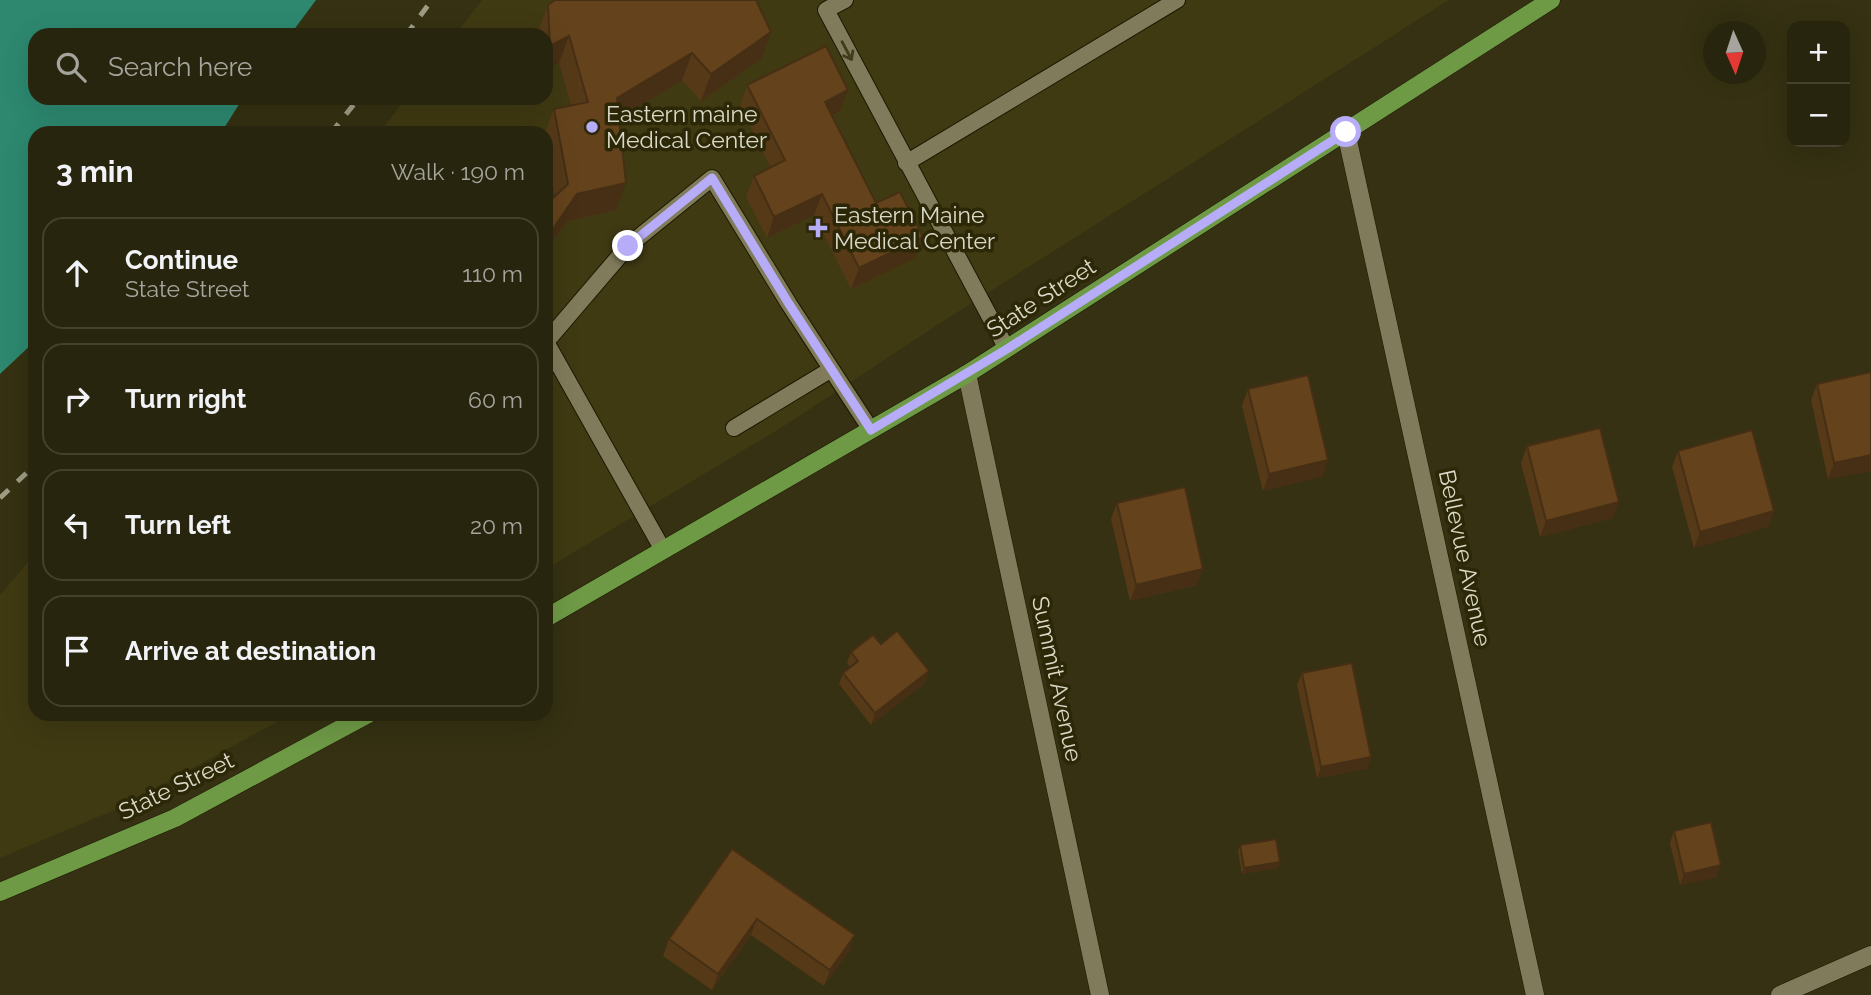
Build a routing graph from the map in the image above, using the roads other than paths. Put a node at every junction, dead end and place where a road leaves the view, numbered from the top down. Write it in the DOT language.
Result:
graph roads {
  1 [pos="845,0"];
  2 [pos="1143,0"];
  3 [pos="1177,0"];
  4 [pos="1551,0"];
  5 [pos="1151,15"];
  6 [pos="1346,132"];
  7 [pos="906,163"];
  8 [pos="553,335"];
  9 [pos="1007,349"];
  10 [pos="553,353"];
  11 [pos="830,370"];
  12 [pos="967,374"];
  13 [pos="734,428"];
  14 [pos="871,430"];
  15 [pos="663,550"];
  16 [pos="553,614"];
  17 [pos="355,721"];
  18 [pos="0,892"];
  19 [pos="1871,956"];
  20 [pos="1100,995"];
  21 [pos="1535,995"];
  22 [pos="1780,995"];
  1 -- 7 [label="lane, one-way"];
  2 -- 5 [label="lane"];
  3 -- 5 [label="lane"];
  4 -- 6 [label="main road, State Street"];
  5 -- 7 [label="lane"];
  6 -- 9 [label="main road, State Street"];
  6 -- 21 [label="street, Bellevue Avenue"];
  7 -- 9 [label="lane"];
  8 -- 11 [label="lane"];
  9 -- 12 [label="main road, State Street"];
  10 -- 15 [label="lane"];
  11 -- 13 [label="lane"];
  11 -- 14 [label="lane"];
  12 -- 14 [label="main road, State Street"];
  12 -- 20 [label="street, Summit Avenue"];
  14 -- 15 [label="main road, State Street"];
  15 -- 16 [label="main road, State Street"];
  17 -- 18 [label="main road, State Street"];
  19 -- 22 [label="street"];
}
